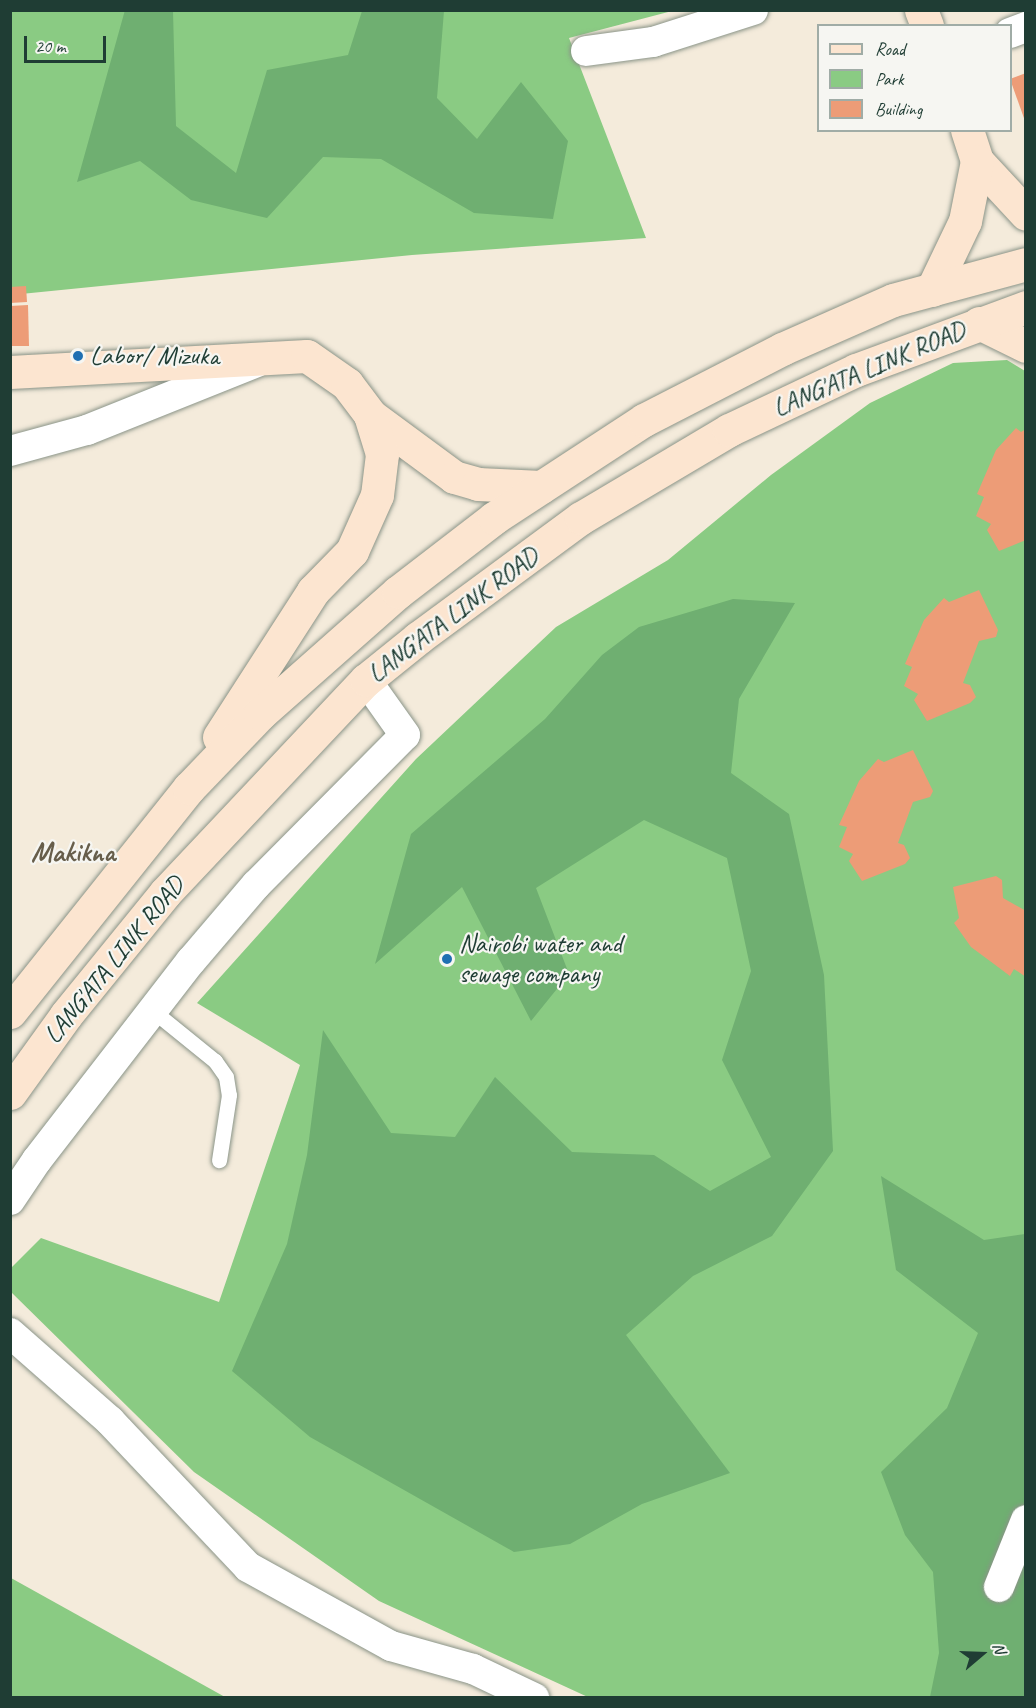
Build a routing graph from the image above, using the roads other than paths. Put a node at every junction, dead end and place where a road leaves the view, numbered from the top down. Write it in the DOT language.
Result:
graph roads {
  1 [pos="753,10"];
  2 [pos="1026,27"];
  3 [pos="1012,33"];
  4 [pos="586,51"];
  5 [pos="968,132"];
  6 [pos="978,161"];
  7 [pos="1026,214"];
  8 [pos="1026,264"];
  9 [pos="947,286"];
  10 [pos="1026,307"];
  11 [pos="979,323"];
  12 [pos="1026,346"];
  13 [pos="268,357"];
  14 [pos="10,372"];
  15 [pos="370,415"];
  16 [pos="10,451"];
  17 [pos="541,487"];
  18 [pos="366,681"];
  19 [pos="189,788"];
  20 [pos="152,1010"];
  21 [pos="10,1012"];
  22 [pos="10,1093"];
  23 [pos="219,1160"];
  24 [pos="10,1200"];
  25 [pos="10,1333"];
  26 [pos="1026,1520"];
  27 [pos="999,1587"];
  28 [pos="534,1698"];
  1 -- 4 [label="street"];
  2 -- 3 [label="street"];
  5 -- 6 [label="main road"];
  6 -- 7 [label="main road"];
  6 -- 9 [label="main road"];
  8 -- 9 [label="main road, LANG'ATA LINK ROAD"];
  9 -- 11 [label="main road"];
  9 -- 17 [label="main road, LANG'ATA LINK ROAD"];
  10 -- 11 [label="main road, LANG'ATA LINK ROAD"];
  11 -- 12 [label="main road"];
  11 -- 18 [label="main road, LANG'ATA LINK ROAD"];
  13 -- 14 [label="main road"];
  13 -- 15 [label="main road"];
  13 -- 16 [label="street"];
  15 -- 17 [label="main road"];
  15 -- 19 [label="main road"];
  17 -- 19 [label="main road, LANG'ATA LINK ROAD"];
  18 -- 20 [label="street"];
  18 -- 22 [label="main road, LANG'ATA LINK ROAD"];
  19 -- 21 [label="main road, LANG'ATA LINK ROAD"];
  20 -- 23 [label="lane"];
  20 -- 24 [label="street"];
  25 -- 28 [label="street"];
  26 -- 27 [label="street"];
}
